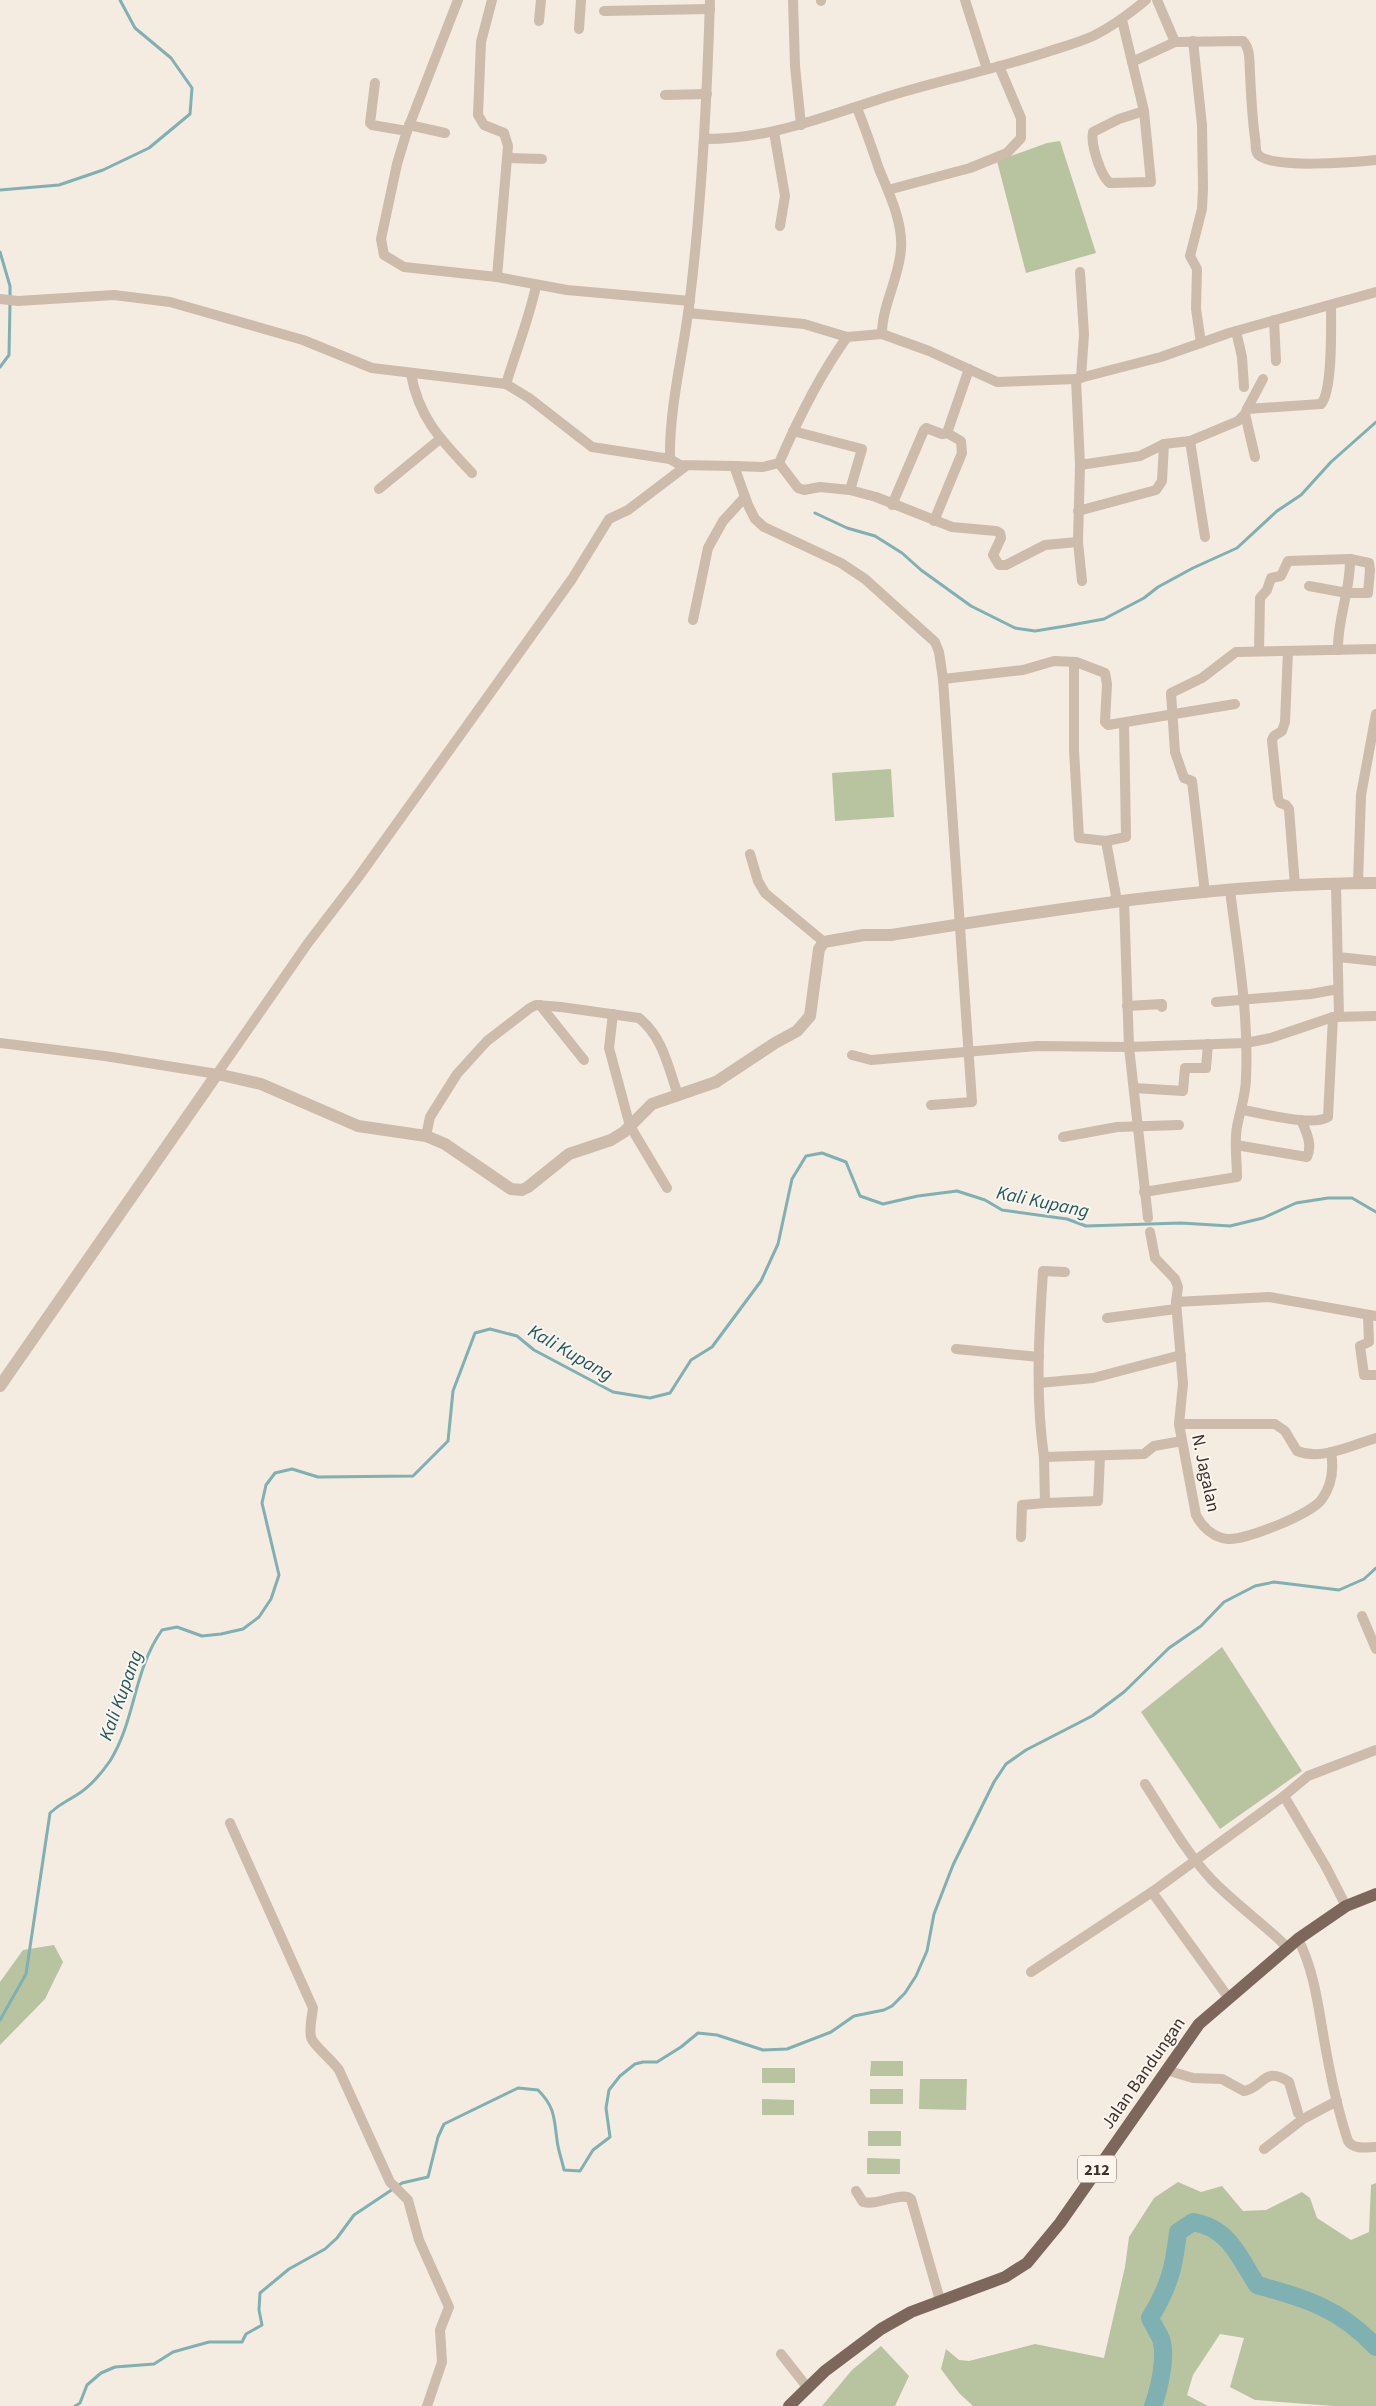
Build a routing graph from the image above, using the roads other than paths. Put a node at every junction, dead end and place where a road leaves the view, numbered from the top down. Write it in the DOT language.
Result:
graph roads {
  1 [pos="458,0"];
  2 [pos="492,0"];
  3 [pos="541,0"];
  4 [pos="581,0"];
  5 [pos="793,0"];
  6 [pos="965,0"];
  7 [pos="1146,0"];
  8 [pos="1157,0"];
  9 [pos="710,5"];
  10 [pos="604,11"];
  11 [pos="1122,20"];
  12 [pos="540,21"];
  13 [pos="579,29"];
  14 [pos="1193,40"];
  15 [pos="1175,42"];
  16 [pos="1132,62"];
  17 [pos="999,66"];
  18 [pos="987,69"];
  19 [pos="375,84"];
  20 [pos="707,94"];
  21 [pos="665,95"];
  22 [pos="857,108"];
  23 [pos="1144,111"];
  24 [pos="801,125"];
  25 [pos="408,128"];
  26 [pos="774,132"];
  27 [pos="445,133"];
  28 [pos="705,139"];
  29 [pos="507,158"];
  30 [pos="542,159"];
  31 [pos="1376,160"];
  32 [pos="888,190"];
  33 [pos="780,226"];
  34 [pos="1080,272"];
  35 [pos="497,277"];
  36 [pos="536,286"];
  37 [pos="1376,292"];
  38 [pos="1,300"];
  39 [pos="690,301"];
  40 [pos="1331,305"];
  41 [pos="688,313"];
  42 [pos="1274,320"];
  43 [pos="1236,331"];
  44 [pos="882,334"];
  45 [pos="847,338"];
  46 [pos="1201,343"];
  47 [pos="1276,361"];
  48 [pos="969,369"];
  49 [pos="411,374"];
  50 [pos="1079,379"];
  51 [pos="1263,379"];
  52 [pos="506,384"];
  53 [pos="1244,387"];
  54 [pos="1246,412"];
  55 [pos="793,431"];
  56 [pos="947,433"];
  57 [pos="440,439"];
  58 [pos="1190,441"];
  59 [pos="1164,444"];
  60 [pos="1255,457"];
  61 [pos="670,459"];
  62 [pos="778,463"];
  63 [pos="1080,465"];
  64 [pos="686,466"];
  65 [pos="734,466"];
  66 [pos="472,473"];
  67 [pos="379,489"];
  68 [pos="850,490"];
  69 [pos="745,497"];
  70 [pos="892,505"];
  71 [pos="1078,511"];
  72 [pos="934,521"];
  73 [pos="1205,538"];
  74 [pos="1078,542"];
  75 [pos="1350,559"];
  76 [pos="1082,581"];
  77 [pos="1309,586"];
  78 [pos="1347,593"];
  79 [pos="693,620"];
  80 [pos="1376,649"];
  81 [pos="1288,650"];
  82 [pos="1338,650"];
  83 [pos="1259,651"];
  84 [pos="1074,662"];
  85 [pos="944,679"];
  86 [pos="1235,704"];
  87 [pos="1376,714"];
  88 [pos="1172,716"];
  89 [pos="1124,723"];
  90 [pos="1373,741"];
  91 [pos="1106,841"];
  92 [pos="750,854"];
  93 [pos="1358,883"];
  94 [pos="1376,883"];
  95 [pos="1336,884"];
  96 [pos="1295,886"];
  97 [pos="1230,891"];
  98 [pos="1205,892"];
  99 [pos="1121,901"];
  100 [pos="959,924"];
  101 [pos="824,942"];
  102 [pos="1338,957"];
  103 [pos="1376,961"];
  104 [pos="1338,989"];
  105 [pos="1243,999"];
  106 [pos="1216,1002"];
  107 [pos="540,1005"];
  108 [pos="1127,1006"];
  109 [pos="1162,1007"];
  110 [pos="613,1014"];
  111 [pos="1376,1016"];
  112 [pos="1336,1017"];
  113 [pos="0,1043"];
  114 [pos="1246,1043"];
  115 [pos="1208,1044"];
  116 [pos="1129,1047"];
  117 [pos="968,1051"];
  118 [pos="852,1055"];
  119 [pos="584,1060"];
  120 [pos="217,1074"];
  121 [pos="1134,1088"];
  122 [pos="678,1095"];
  123 [pos="931,1105"];
  124 [pos="1242,1110"];
  125 [pos="1301,1120"];
  126 [pos="1139,1125"];
  127 [pos="1179,1125"];
  128 [pos="630,1126"];
  129 [pos="426,1136"];
  130 [pos="1063,1137"];
  131 [pos="1236,1145"];
  132 [pos="668,1188"];
  133 [pos="1144,1192"];
  134 [pos="1148,1218"];
  135 [pos="1150,1232"];
  136 [pos="1064,1272"];
  137 [pos="1176,1305"];
  138 [pos="1372,1316"];
  139 [pos="1107,1318"];
  140 [pos="956,1349"];
  141 [pos="1181,1355"];
  142 [pos="1038,1357"];
  143 [pos="1376,1375"];
  144 [pos="1039,1383"];
  145 [pos="0,1386"];
  146 [pos="1179,1424"];
  147 [pos="1376,1438"];
  148 [pos="1182,1441"];
  149 [pos="1331,1452"];
  150 [pos="1100,1456"];
  151 [pos="1044,1457"];
  152 [pos="1045,1503"];
  153 [pos="1021,1537"];
  154 [pos="1362,1616"];
  155 [pos="1376,1649"];
  156 [pos="1376,1750"];
  157 [pos="1145,1784"];
  158 [pos="1284,1796"];
  159 [pos="230,1823"];
  160 [pos="1196,1861"];
  161 [pos="1152,1892"];
  162 [pos="1376,1894"];
  163 [pos="1346,1906"];
  164 [pos="1298,1939"];
  165 [pos="1288,1948"];
  166 [pos="1031,1972"];
  167 [pos="1228,1997"];
  168 [pos="1166,2070"];
  169 [pos="1337,2101"];
  170 [pos="1298,2113"];
  171 [pos="1376,2147"];
  172 [pos="1264,2149"];
  173 [pos="856,2191"];
  174 [pos="940,2300"];
  175 [pos="782,2354"];
  176 [pos="807,2387"];
  177 [pos="427,2406"];
  178 [pos="788,2406"];
  1 -- 25 [label="street"];
  2 -- 29 [label="street"];
  3 -- 12 [label="street"];
  4 -- 13 [label="street"];
  5 -- 24 [label="street"];
  6 -- 18 [label="street"];
  7 -- 11 [label="street"];
  8 -- 15 [label="street"];
  9 -- 10 [label="street"];
  9 -- 20 [label="street"];
  11 -- 16 [label="street"];
  11 -- 17 [label="street"];
  14 -- 15 [label="street"];
  14 -- 31 [label="street"];
  14 -- 46 [label="street"];
  15 -- 16 [label="street"];
  16 -- 23 [label="street"];
  17 -- 18 [label="street"];
  17 -- 32 [label="street"];
  18 -- 22 [label="street"];
  19 -- 25 [label="street"];
  20 -- 21 [label="street"];
  20 -- 28 [label="street"];
  22 -- 24 [label="street"];
  22 -- 32 [label="street"];
  23 -- 23 [label="street"];
  24 -- 26 [label="street"];
  25 -- 27 [label="street"];
  25 -- 35 [label="street"];
  26 -- 28 [label="street"];
  26 -- 33 [label="street"];
  28 -- 39 [label="street"];
  29 -- 30 [label="street"];
  29 -- 35 [label="street"];
  32 -- 44 [label="street"];
  34 -- 50 [label="street"];
  35 -- 36 [label="street"];
  36 -- 39 [label="street"];
  36 -- 52 [label="street"];
  37 -- 40 [label="street"];
  38 -- 49 [label="street"];
  39 -- 41 [label="street"];
  40 -- 42 [label="street"];
  40 -- 54 [label="street"];
  41 -- 45 [label="street"];
  41 -- 61 [label="street"];
  42 -- 43 [label="street"];
  42 -- 47 [label="street"];
  43 -- 46 [label="street"];
  43 -- 53 [label="street"];
  44 -- 45 [label="street"];
  44 -- 48 [label="street"];
  45 -- 55 [label="street"];
  46 -- 50 [label="street"];
  48 -- 50 [label="street"];
  48 -- 56 [label="street"];
  49 -- 52 [label="street"];
  49 -- 57 [label="street"];
  50 -- 63 [label="street"];
  51 -- 54 [label="street"];
  52 -- 61 [label="street"];
  54 -- 58 [label="street"];
  54 -- 60 [label="street"];
  55 -- 62 [label="street"];
  55 -- 68 [label="street"];
  56 -- 70 [label="street"];
  56 -- 72 [label="street"];
  57 -- 66 [label="street"];
  57 -- 67 [label="street"];
  58 -- 59 [label="street"];
  58 -- 73 [label="street"];
  59 -- 63 [label="street"];
  59 -- 71 [label="street"];
  61 -- 64 [label="street"];
  62 -- 65 [label="street"];
  62 -- 68 [label="street"];
  63 -- 71 [label="street"];
  64 -- 65 [label="street"];
  64 -- 120 [label="street"];
  65 -- 69 [label="street"];
  68 -- 70 [label="street"];
  69 -- 79 [label="street"];
  69 -- 85 [label="street"];
  70 -- 72 [label="street"];
  71 -- 74 [label="street"];
  72 -- 74 [label="street"];
  74 -- 76 [label="street"];
  75 -- 78 [label="street"];
  75 -- 78 [label="street"];
  75 -- 83 [label="street"];
  77 -- 78 [label="street"];
  78 -- 82 [label="street"];
  80 -- 82 [label="street"];
  81 -- 82 [label="street"];
  81 -- 83 [label="street"];
  81 -- 96 [label="street"];
  83 -- 88 [label="street"];
  84 -- 85 [label="street"];
  84 -- 89 [label="street"];
  84 -- 91 [label="street"];
  85 -- 100 [label="street"];
  86 -- 88 [label="street"];
  87 -- 90 [label="street"];
  88 -- 89 [label="street"];
  88 -- 98 [label="street"];
  89 -- 91 [label="street"];
  90 -- 93 [label="street"];
  91 -- 99 [label="street"];
  92 -- 101 [label="street"];
  93 -- 94 [label="street"];
  93 -- 95 [label="street"];
  95 -- 96 [label="street"];
  95 -- 102 [label="street"];
  96 -- 97 [label="street"];
  97 -- 98 [label="street"];
  97 -- 105 [label="street"];
  98 -- 99 [label="street"];
  99 -- 100 [label="street"];
  99 -- 108 [label="street"];
  100 -- 101 [label="street"];
  100 -- 117 [label="street"];
  101 -- 122 [label="street"];
  102 -- 103 [label="street"];
  102 -- 104 [label="street"];
  104 -- 105 [label="street"];
  104 -- 112 [label="street"];
  105 -- 106 [label="street"];
  105 -- 114 [label="street"];
  107 -- 110 [label="street"];
  107 -- 119 [label="street"];
  107 -- 129 [label="street"];
  108 -- 109 [label="street"];
  108 -- 116 [label="street"];
  110 -- 122 [label="street"];
  110 -- 128 [label="street"];
  111 -- 112 [label="street"];
  112 -- 114 [label="street"];
  112 -- 125 [label="street"];
  113 -- 120 [label="street"];
  114 -- 115 [label="street"];
  114 -- 124 [label="street"];
  115 -- 116 [label="street"];
  115 -- 121 [label="street"];
  116 -- 117 [label="street"];
  116 -- 121 [label="street"];
  117 -- 118 [label="street"];
  117 -- 123 [label="street"];
  120 -- 129 [label="street"];
  120 -- 145 [label="street"];
  121 -- 126 [label="street"];
  122 -- 128 [label="street"];
  124 -- 125 [label="street"];
  124 -- 131 [label="street"];
  125 -- 131 [label="street"];
  126 -- 127 [label="street"];
  126 -- 130 [label="street"];
  126 -- 133 [label="street"];
  128 -- 129 [label="street"];
  128 -- 132 [label="street"];
  131 -- 133 [label="street"];
  133 -- 134 [label="street"];
  135 -- 137 [label="street, N. Jagalan"];
  136 -- 142 [label="street"];
  137 -- 138 [label="street"];
  137 -- 139 [label="street"];
  137 -- 141 [label="street, N. Jagalan"];
  138 -- 143 [label="street"];
  140 -- 142 [label="street"];
  141 -- 144 [label="street"];
  141 -- 146 [label="street, N. Jagalan"];
  142 -- 144 [label="street"];
  144 -- 151 [label="street"];
  146 -- 148 [label="street, N. Jagalan"];
  146 -- 149 [label="street, N. Jagalan"];
  147 -- 149 [label="street, N. Jagalan"];
  148 -- 149 [label="street, N. Jagalan"];
  148 -- 150 [label="street"];
  150 -- 151 [label="street"];
  150 -- 152 [label="street"];
  151 -- 152 [label="street"];
  152 -- 153 [label="street"];
  154 -- 155 [label="street"];
  156 -- 158 [label="street"];
  157 -- 160 [label="street"];
  158 -- 160 [label="street"];
  158 -- 163 [label="street"];
  159 -- 177 [label="street"];
  160 -- 161 [label="street"];
  160 -- 165 [label="street"];
  161 -- 166 [label="street"];
  161 -- 167 [label="street"];
  162 -- 163 [label="main road, Jalan Bandungan / 212"];
  163 -- 164 [label="main road, Jalan Bandungan / 212"];
  164 -- 165 [label="main road, Jalan Bandungan / 212"];
  164 -- 169 [label="street"];
  165 -- 167 [label="main road, Jalan Bandungan / 212"];
  167 -- 168 [label="main road, Jalan Bandungan / 212"];
  168 -- 170 [label="street"];
  168 -- 174 [label="main road, Jalan Bandungan / 212"];
  169 -- 171 [label="street"];
  169 -- 172 [label="street"];
  173 -- 174 [label="street"];
  174 -- 176 [label="main road, Jalan Bandungan / 212"];
  175 -- 176 [label="street"];
  176 -- 178 [label="main road, Jalan Bandungan / 212"];
}
